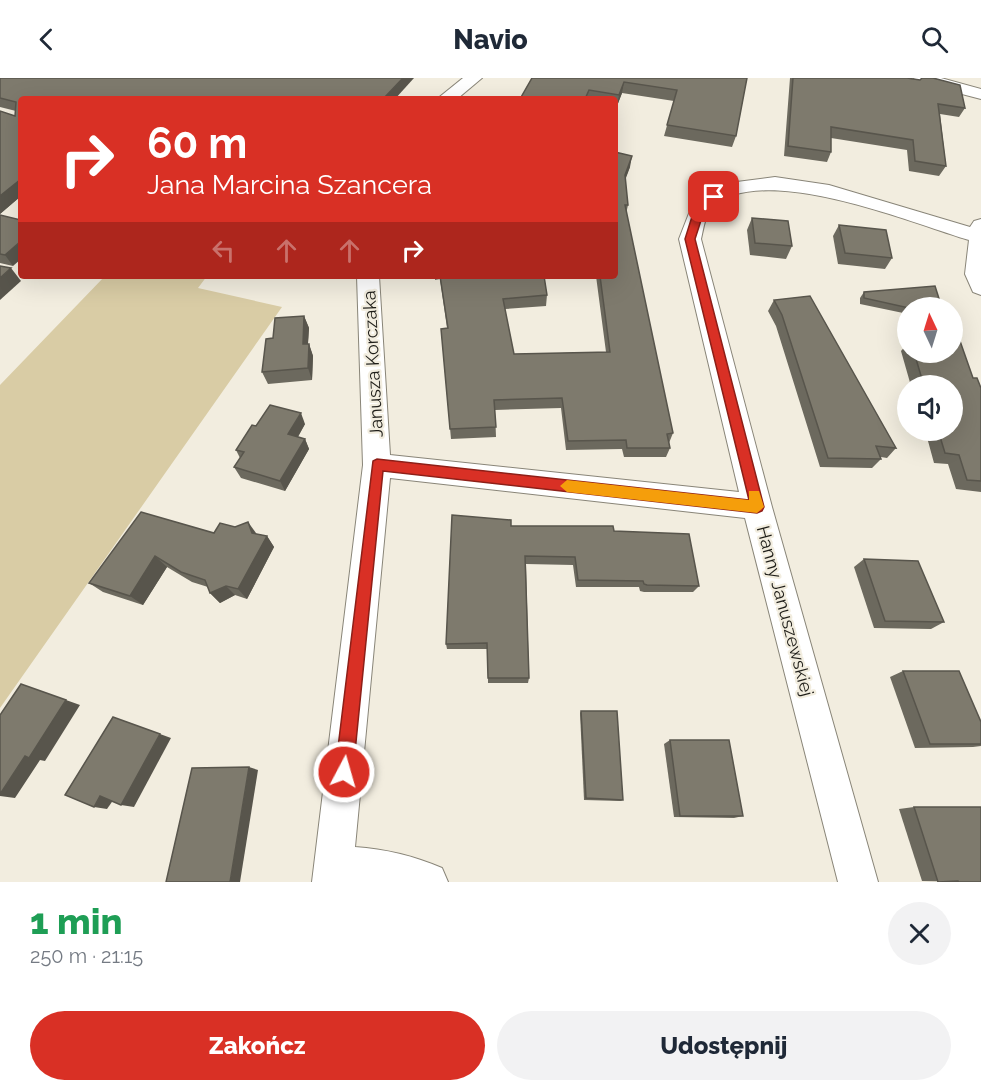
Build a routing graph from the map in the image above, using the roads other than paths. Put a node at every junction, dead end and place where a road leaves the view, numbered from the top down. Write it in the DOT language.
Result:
graph roads {
  1 [pos="445,78"];
  2 [pos="922,78"];
  3 [pos="470,81"];
  4 [pos="981,94"];
  5 [pos="450,96"];
  6 [pos="980,233"];
  7 [pos="368,279"];
  8 [pos="981,288"];
  9 [pos="377,465"];
  10 [pos="757,507"];
  11 [pos="333,874"];
  12 [pos="428,882"];
  13 [pos="858,882"];
  1 -- 3 [label="street"];
  2 -- 4 [label="street"];
  3 -- 5 [label="street"];
  6 -- 8 [label="street"];
  6 -- 10 [label="street, Hanny Januszewskiej"];
  7 -- 9 [label="street, Janusza Korczaka"];
  9 -- 10 [label="street"];
  9 -- 11 [label="street, Janusza Korczaka"];
  10 -- 13 [label="street, Hanny Januszewskiej"];
  11 -- 12 [label="street"];
}
